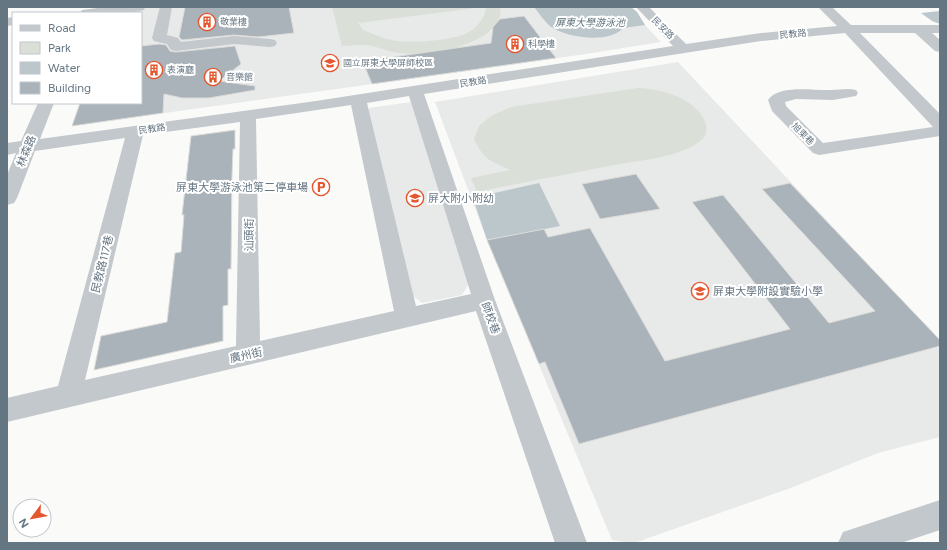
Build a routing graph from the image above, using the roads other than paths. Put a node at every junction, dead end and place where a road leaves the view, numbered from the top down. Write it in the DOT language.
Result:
graph roads {
  1 [pos="139,7"];
  2 [pos="166,7"];
  3 [pos="642,7"];
  4 [pos="824,7"];
  5 [pos="95,12"];
  6 [pos="848,29"];
  7 [pos="919,29"];
  8 [pos="940,29"];
  9 [pos="270,43"];
  10 [pos="940,48"];
  11 [pos="683,49"];
  12 [pos="415,91"];
  13 [pos="850,93"];
  14 [pos="358,100"];
  15 [pos="46,104"];
  16 [pos="248,116"];
  17 [pos="940,124"];
  18 [pos="940,131"];
  19 [pos="135,132"];
  20 [pos="28,147"];
  21 [pos="7,150"];
  22 [pos="7,198"];
  23 [pos="484,300"];
  24 [pos="407,318"];
  25 [pos="248,355"];
  26 [pos="68,396"];
  27 [pos="7,410"];
  28 [pos="940,515"];
  29 [pos="872,540"];
  30 [pos="571,543"];
  1 -- 5 [label="street"];
  2 -- 9 [label="street"];
  3 -- 11 [label="street, 民安路"];
  4 -- 6 [label="street"];
  6 -- 7 [label="street, 民教路"];
  6 -- 11 [label="street, 民教路"];
  6 -- 17 [label="street"];
  7 -- 8 [label="street, 民教路"];
  7 -- 10 [label="street"];
  11 -- 12 [label="street, 民教路"];
  12 -- 14 [label="street, 民教路"];
  12 -- 23 [label="street, 師校巷"];
  13 -- 18 [label="street, 旭東巷"];
  14 -- 16 [label="street, 民教路"];
  14 -- 24 [label="street"];
  15 -- 20 [label="street, 林森路"];
  16 -- 19 [label="street, 民教路"];
  16 -- 25 [label="street, 汕頭街"];
  19 -- 20 [label="street, 民教路"];
  19 -- 26 [label="street, 民教路117巷"];
  20 -- 21 [label="street, 民教路"];
  20 -- 22 [label="street, 林森路"];
  23 -- 24 [label="street, 廣州街"];
  23 -- 30 [label="street, 師校巷"];
  24 -- 25 [label="street, 廣州街"];
  25 -- 26 [label="street, 廣州街"];
  26 -- 27 [label="street, 廣州街"];
  28 -- 29 [label="street"];
}
